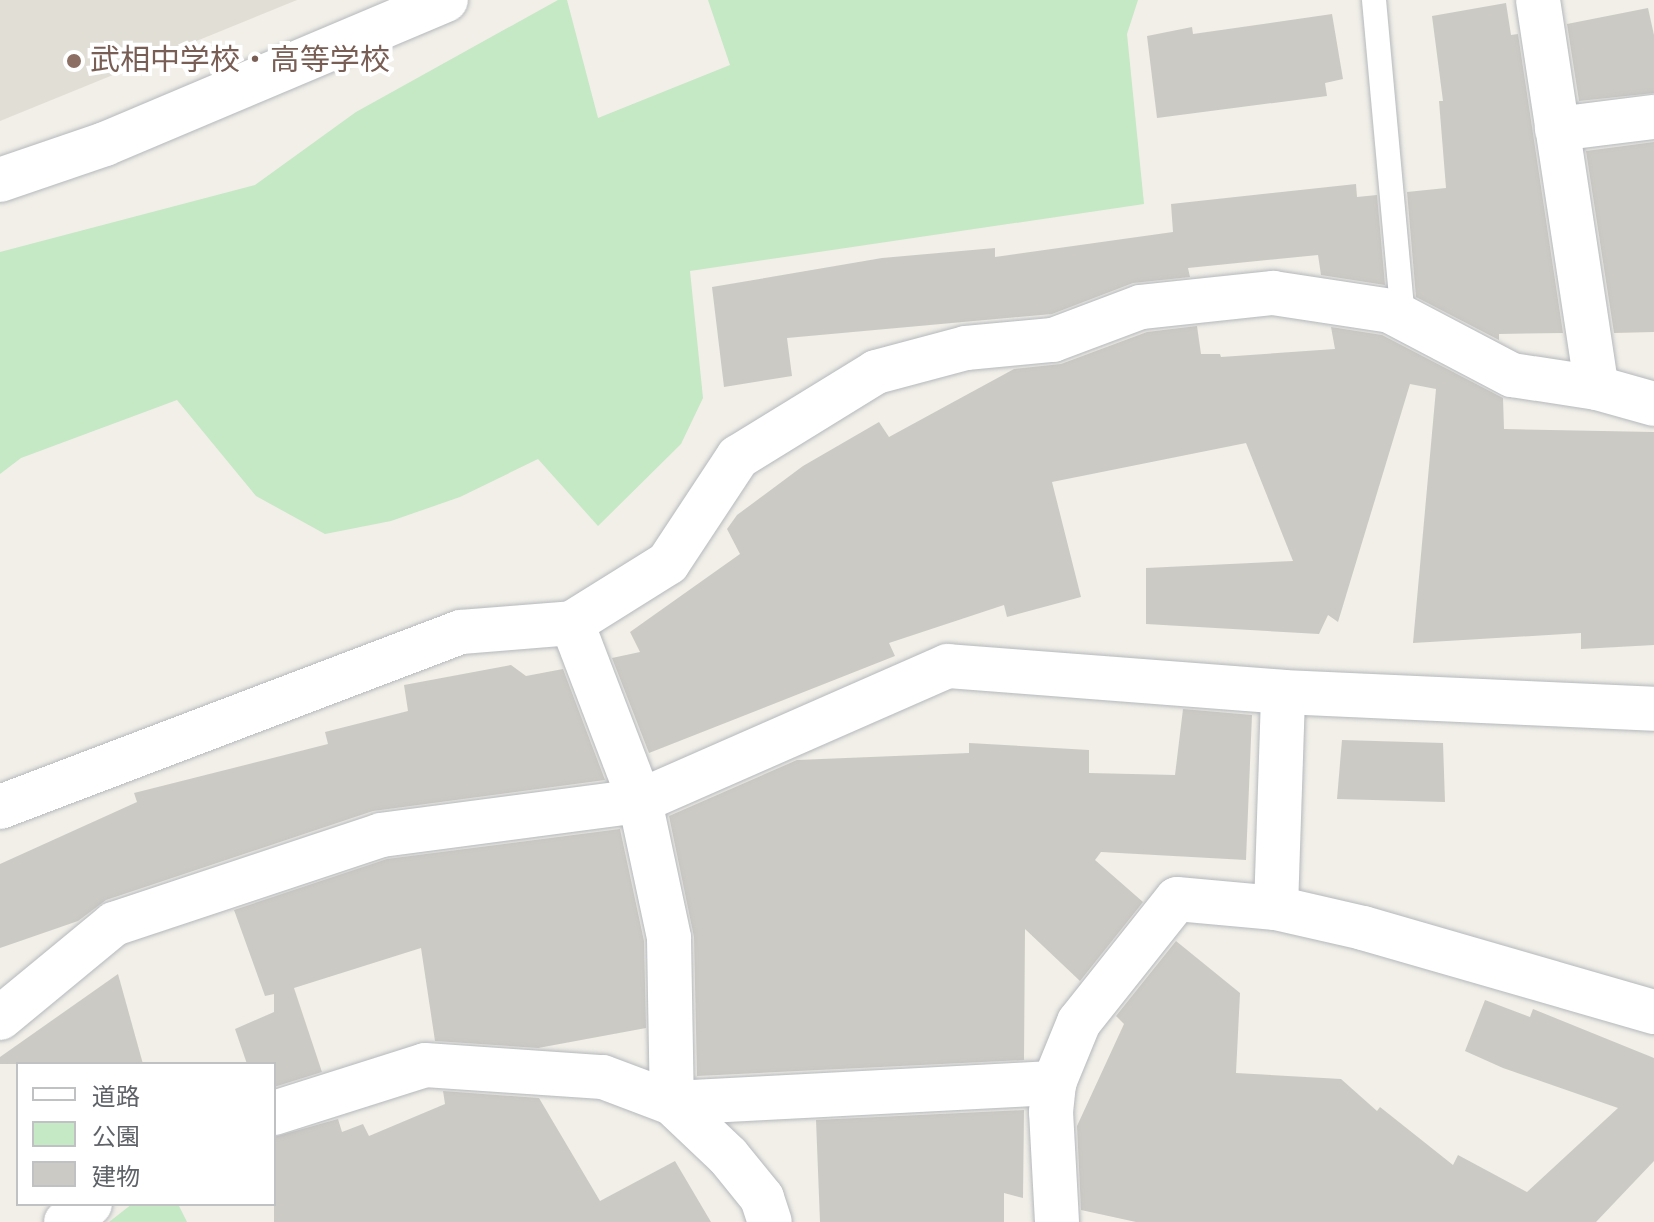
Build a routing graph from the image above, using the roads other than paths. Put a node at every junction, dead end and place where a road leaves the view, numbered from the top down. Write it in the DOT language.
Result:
graph roads {
  1 [pos="446,0"];
  2 [pos="1374,0"];
  3 [pos="1538,0"];
  4 [pos="1654,117"];
  5 [pos="1557,129"];
  6 [pos="0,180"];
  7 [pos="1403,316"];
  8 [pos="1597,388"];
  9 [pos="1654,404"];
  10 [pos="572,623"];
  11 [pos="1283,692"];
  12 [pos="1654,709"];
  13 [pos="640,801"];
  14 [pos="0,807"];
  15 [pos="1276,908"];
  16 [pos="1654,1012"];
  17 [pos="0,1018"];
  18 [pos="1054,1083"];
  19 [pos="672,1103"];
  20 [pos="276,1112"];
  21 [pos="87,1206"];
  22 [pos="66,1222"];
  23 [pos="770,1222"];
  24 [pos="1057,1222"];
  1 -- 6 [label="street"];
  2 -- 7 [label="lane"];
  3 -- 5 [label="street"];
  4 -- 5 [label="street"];
  5 -- 8 [label="street"];
  7 -- 8 [label="street"];
  7 -- 10 [label="street"];
  8 -- 9 [label="street"];
  10 -- 13 [label="street"];
  10 -- 14 [label="street"];
  11 -- 12 [label="street"];
  11 -- 13 [label="street"];
  11 -- 15 [label="street"];
  13 -- 17 [label="street"];
  13 -- 19 [label="street"];
  15 -- 16 [label="street"];
  15 -- 18 [label="street"];
  18 -- 19 [label="street"];
  18 -- 24 [label="street"];
  19 -- 20 [label="street"];
  19 -- 23 [label="street"];
  21 -- 22 [label="street"];
}
